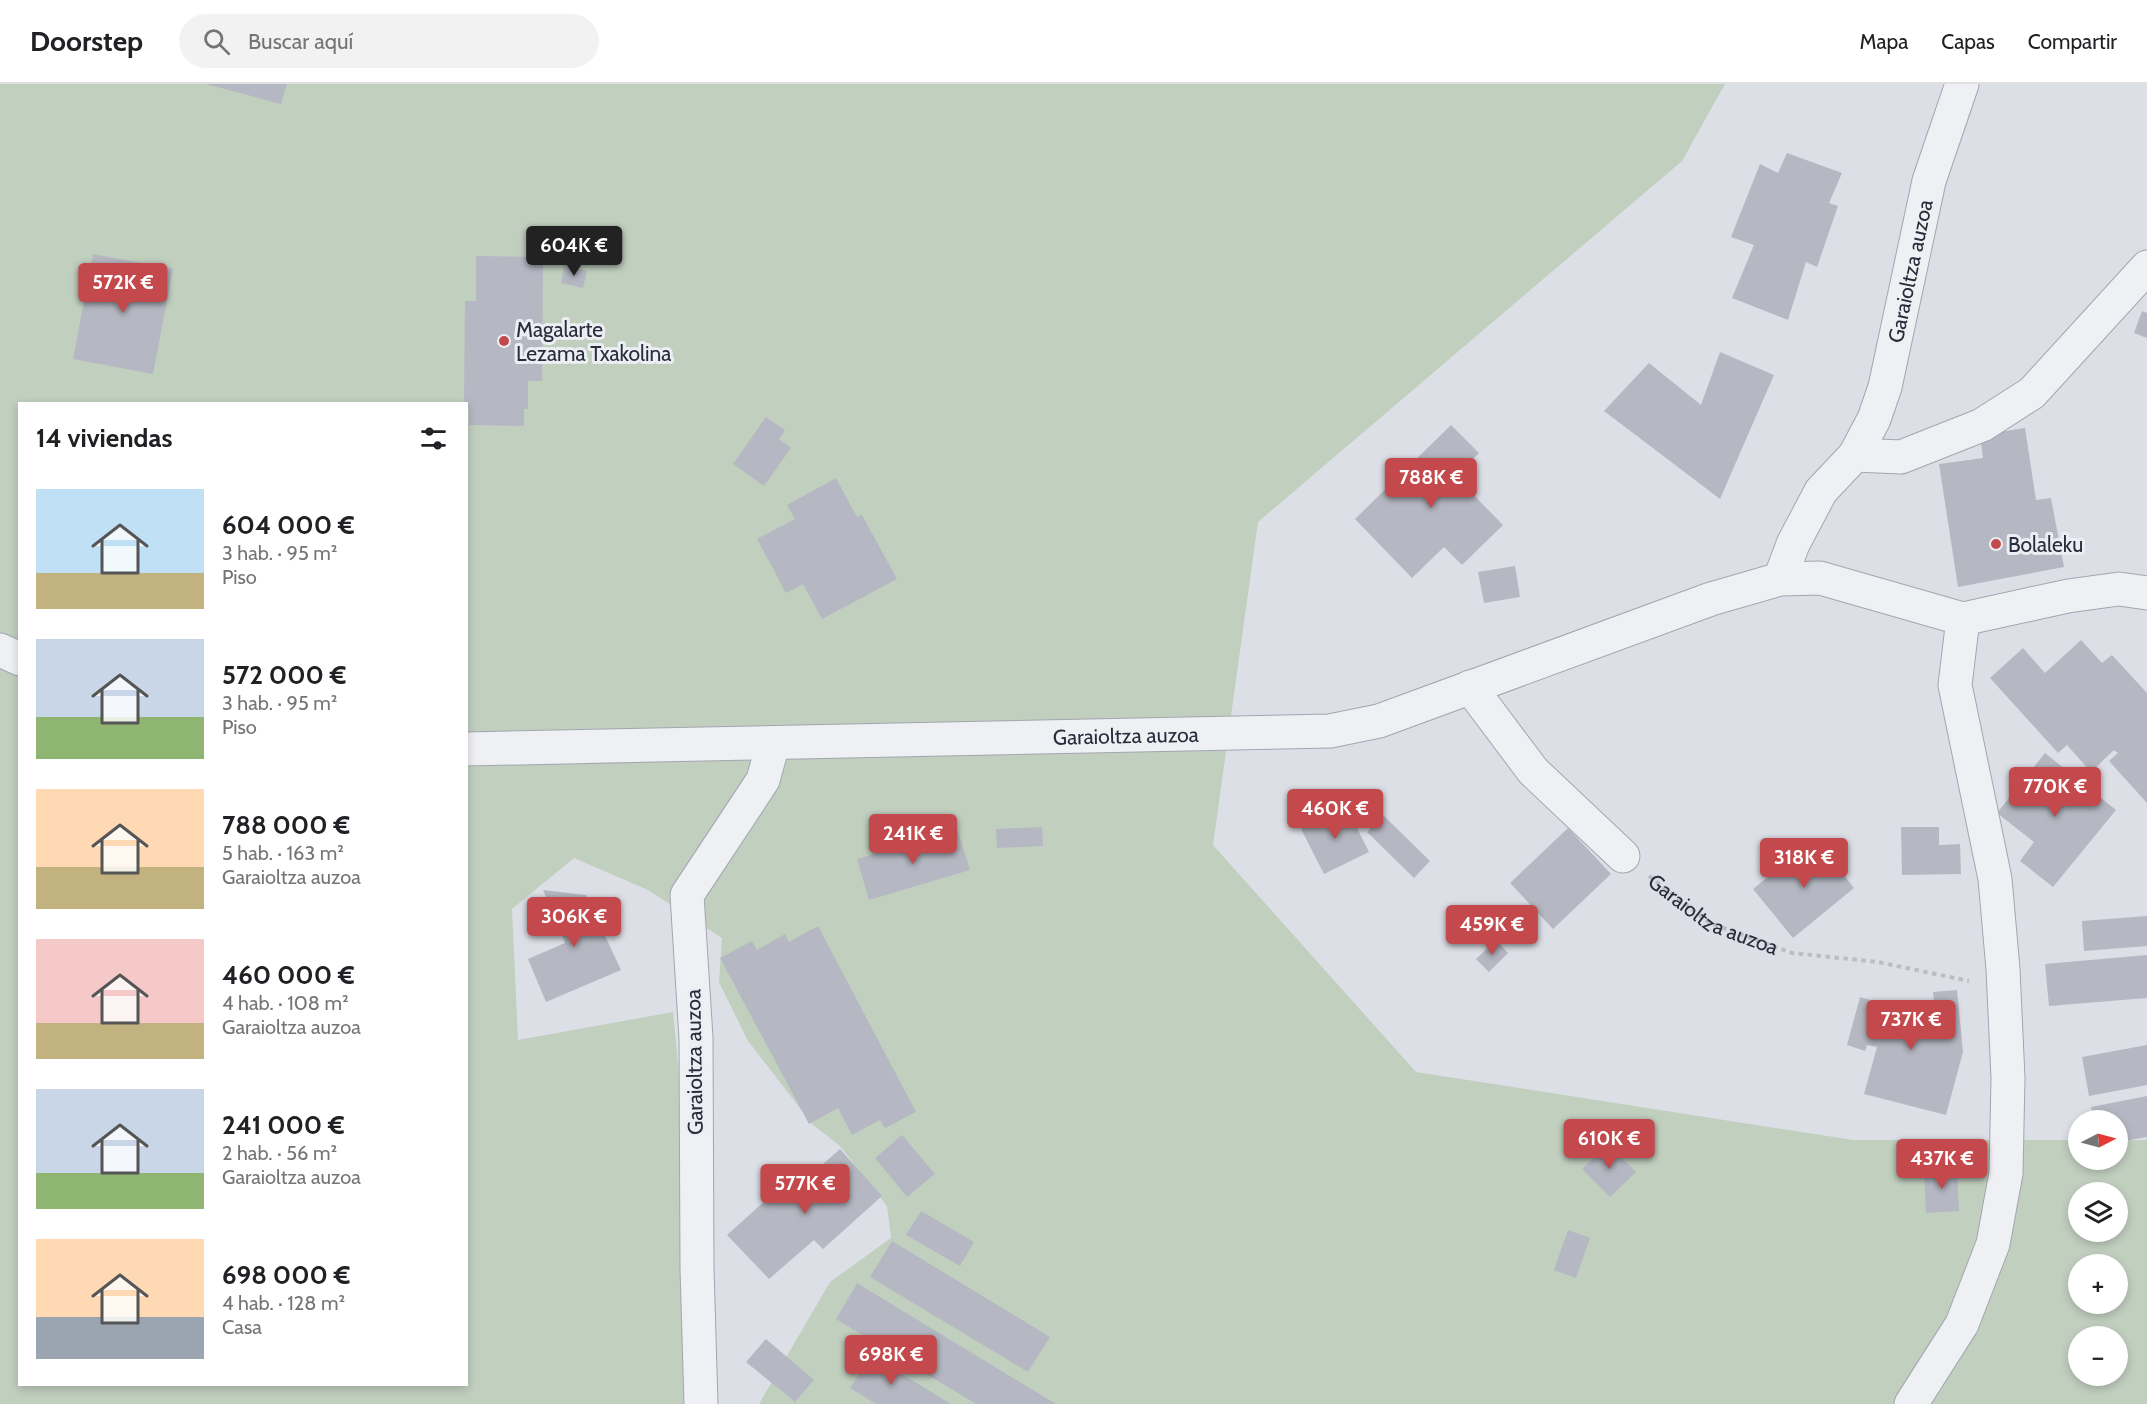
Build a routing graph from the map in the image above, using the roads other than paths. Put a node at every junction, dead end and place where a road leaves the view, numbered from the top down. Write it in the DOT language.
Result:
graph roads {
  1 [pos="1962,84"];
  2 [pos="2147,267"];
  3 [pos="1855,455"];
  4 [pos="1780,579"];
  5 [pos="2147,592"];
  6 [pos="1963,619"];
  7 [pos="0,650"];
  8 [pos="18,658"];
  9 [pos="1470,687"];
  10 [pos="773,744"];
  11 [pos="468,749"];
  12 [pos="1623,856"];
  13 [pos="701,1404"];
  14 [pos="1911,1404"];
  1 -- 3 [label="street, Garaioltza auzoa"];
  2 -- 3 [label="street"];
  3 -- 4 [label="street, Garaioltza auzoa"];
  4 -- 6 [label="street, Garaioltza auzoa"];
  4 -- 9 [label="street, Garaioltza auzoa"];
  5 -- 6 [label="street, Garaioltza auzoa"];
  6 -- 14 [label="street"];
  7 -- 8 [label="street"];
  9 -- 10 [label="street, Garaioltza auzoa"];
  9 -- 12 [label="street"];
  10 -- 11 [label="street, Garaioltza auzoa"];
  10 -- 13 [label="street, Garaioltza auzoa"];
}
